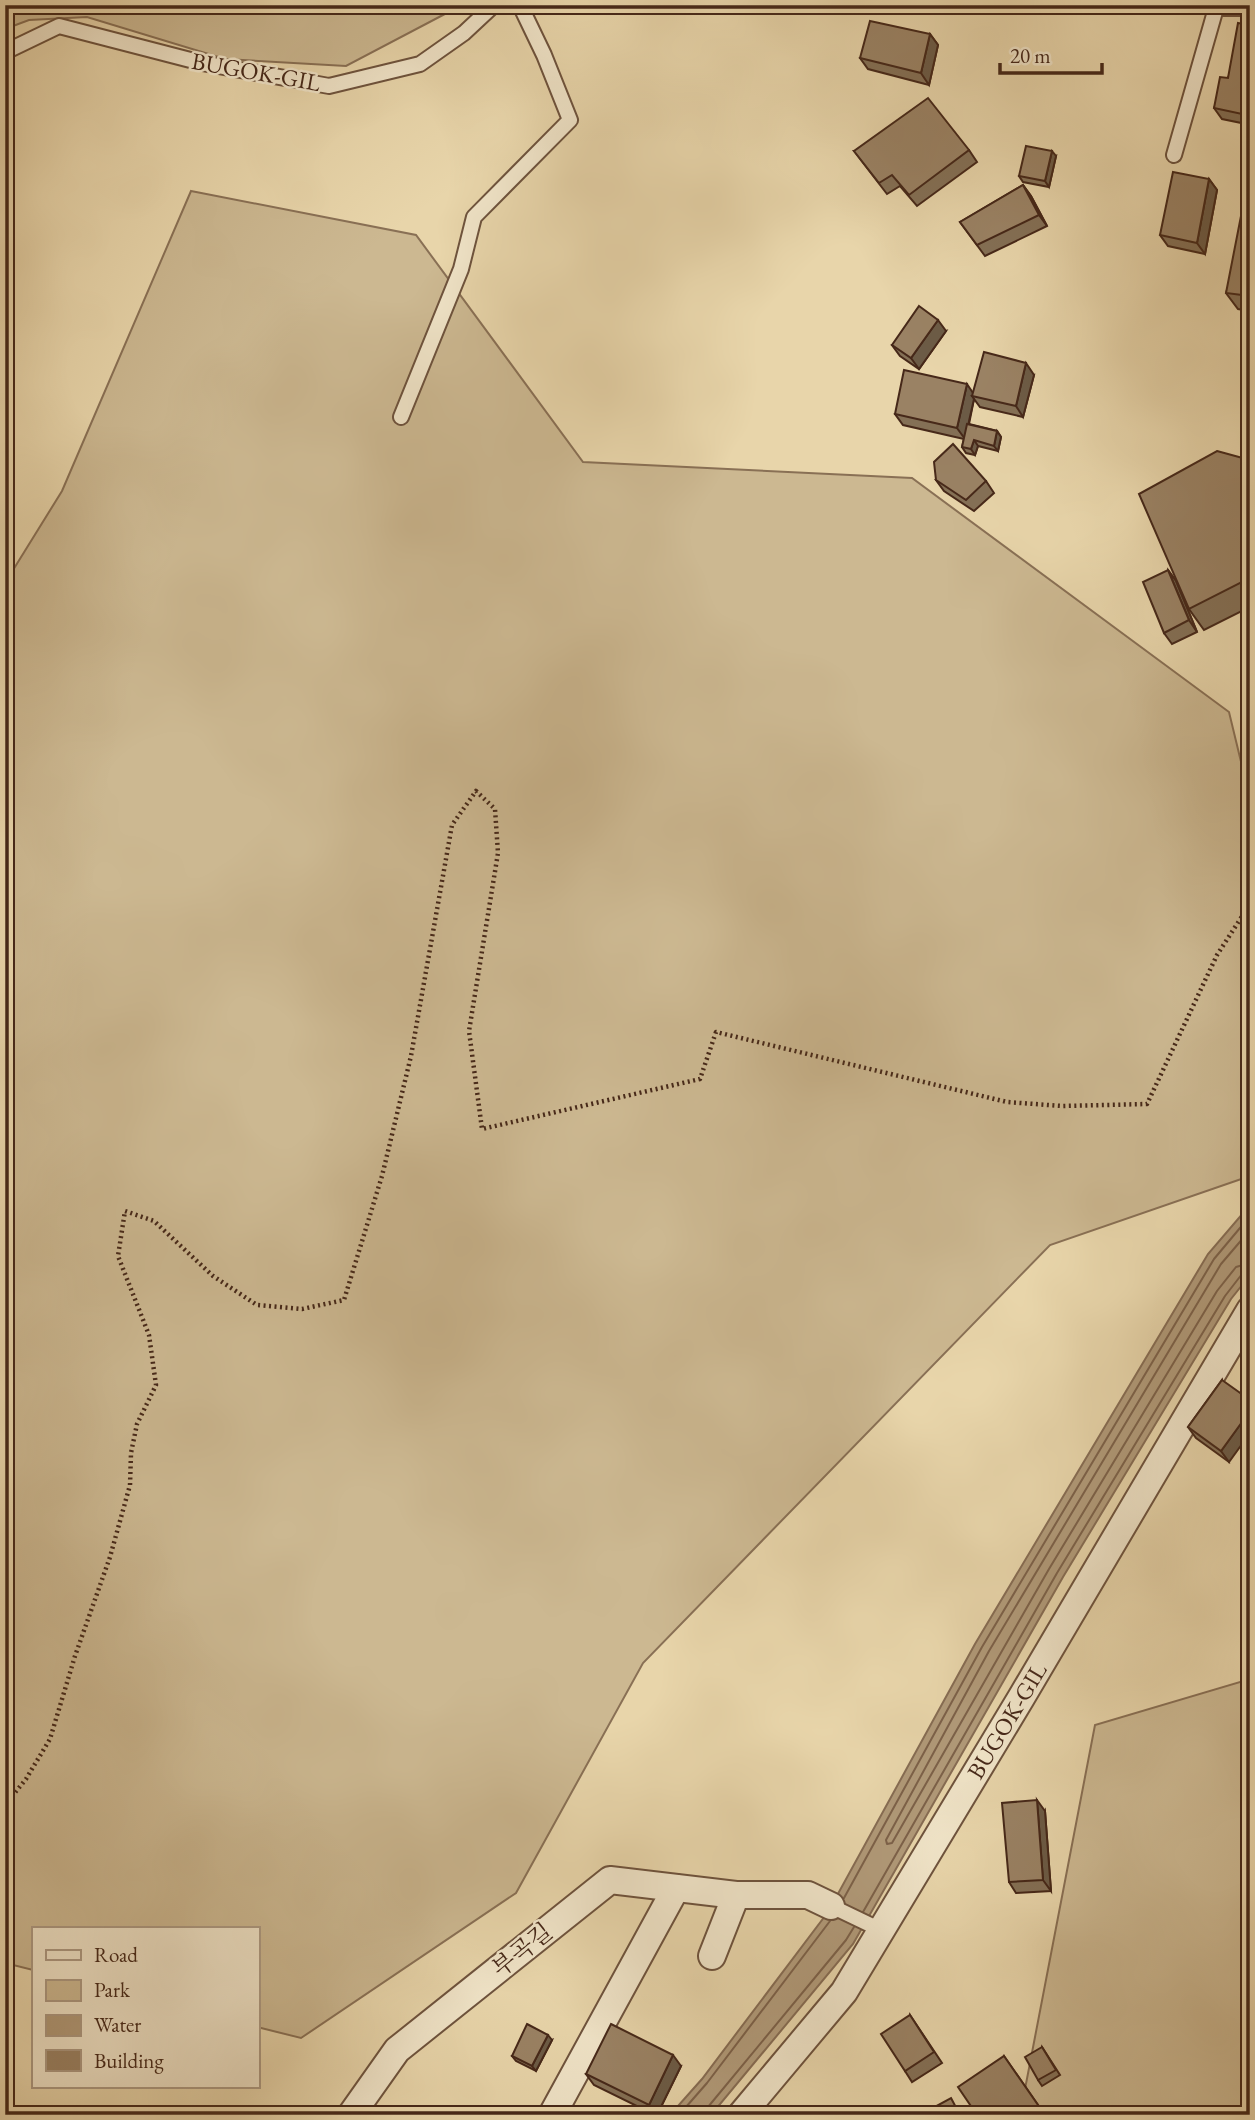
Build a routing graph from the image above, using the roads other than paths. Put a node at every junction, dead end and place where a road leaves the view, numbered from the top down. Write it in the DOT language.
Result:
graph roads {
  1 [pos="494,5"];
  2 [pos="520,5"];
  3 [pos="1212,7"];
  4 [pos="1250,8"];
  5 [pos="5,52"];
  6 [pos="1174,155"];
  7 [pos="401,417"];
  8 [pos="1250,1310"];
  9 [pos="676,1888"];
  10 [pos="736,1895"];
  11 [pos="831,1906"];
  12 [pos="873,1926"];
  13 [pos="712,1956"];
  14 [pos="351,2115"];
  15 [pos="552,2115"];
  16 [pos="741,2115"];
  1 -- 5 [label="lane, BUGOK-GIL"];
  2 -- 7 [label="lane"];
  3 -- 4 [label="lane"];
  3 -- 6 [label="lane"];
  8 -- 12 [label="street, BUGOK-GIL"];
  9 -- 10 [label="street, 부곡길"];
  9 -- 14 [label="street, 부곡길"];
  9 -- 15 [label="street"];
  10 -- 11 [label="street, 부곡길"];
  10 -- 13 [label="street"];
  11 -- 12 [label="lane, 부곡길"];
  12 -- 16 [label="street, BUGOK-GIL"];
}
